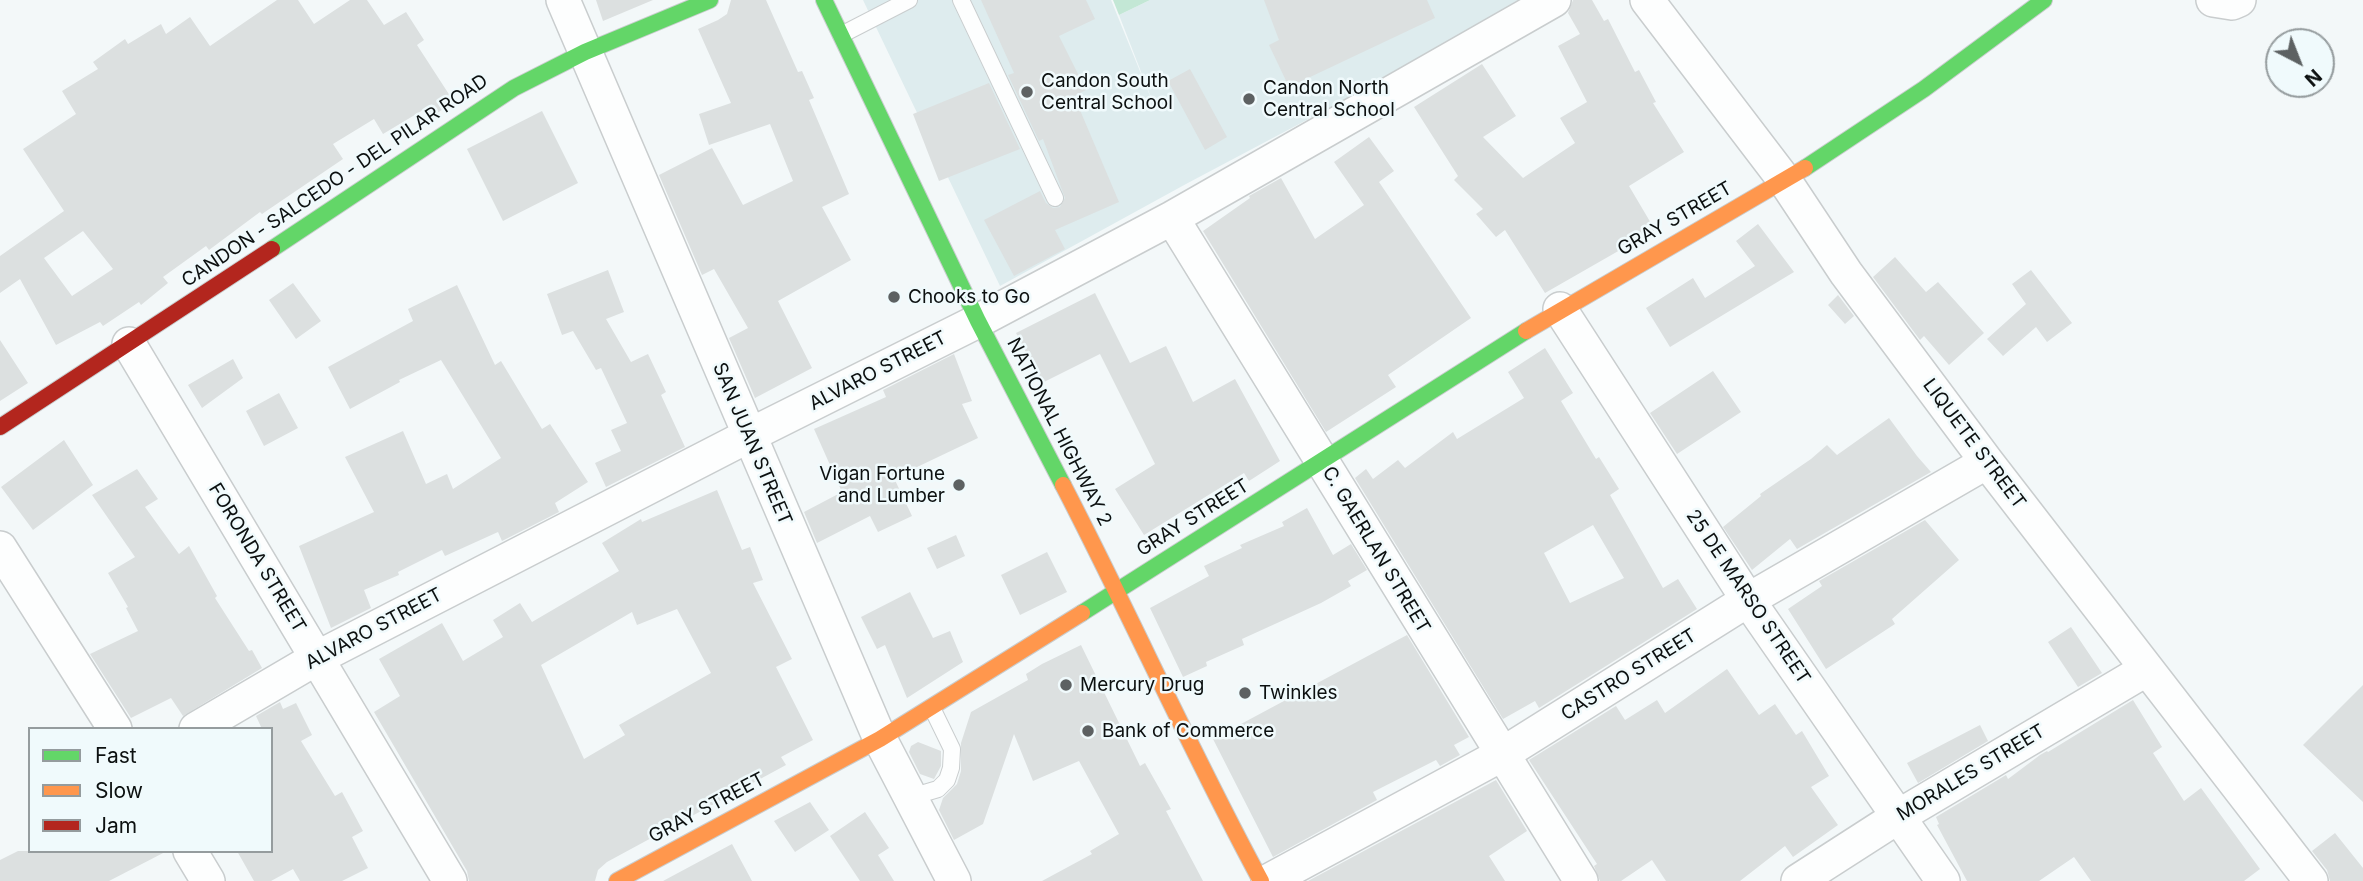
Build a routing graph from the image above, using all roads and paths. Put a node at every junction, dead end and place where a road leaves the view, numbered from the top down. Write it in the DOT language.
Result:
graph roads {
  1 [pos="564,0"];
  2 [pos="710,0"];
  3 [pos="824,0"];
  4 [pos="909,0"];
  5 [pos="961,0"];
  6 [pos="1553,0"];
  7 [pos="1647,0"];
  8 [pos="2044,0"];
  9 [pos="2213,0"];
  10 [pos="2239,0"];
  11 [pos="841,35"];
  12 [pos="585,52"];
  13 [pos="1785,181"];
  14 [pos="1055,198"];
  15 [pos="1172,218"];
  16 [pos="1560,309"];
  17 [pos="978,321"];
  18 [pos="129,344"];
  19 [pos="0,427"];
  20 [pos="748,436"];
  21 [pos="1322,461"];
  22 [pos="1987,462"];
  23 [pos="0,548"];
  24 [pos="1117,590"];
  25 [pos="1748,600"];
  26 [pos="317,658"];
  27 [pos="2147,669"];
  28 [pos="932,708"];
  29 [pos="114,727"];
  30 [pos="199,727"];
  31 [pos="880,739"];
  32 [pos="1501,755"];
  33 [pos="911,797"];
  34 [pos="1899,816"];
  35 [pos="191,853"];
  36 [pos="208,881"];
  37 [pos="450,881"];
  38 [pos="617,881"];
  39 [pos="954,881"];
  40 [pos="1261,881"];
  41 [pos="1268,881"];
  42 [pos="1581,881"];
  43 [pos="1798,881"];
  44 [pos="1943,881"];
  45 [pos="2311,881"];
  1 -- 12 [label="street, SAN JUAN STREET"];
  2 -- 12 [label="main road, CANDON - SALCEDO - DEL PILAR ROAD"];
  3 -- 11 [label="main road, NATIONAL HIGHWAY 2"];
  4 -- 11 [label="lane"];
  5 -- 14 [label="lane"];
  6 -- 15 [label="street, ALVARO STREET"];
  7 -- 13 [label="street, LIQUETE STREET"];
  8 -- 13 [label="main road, GRAY STREET"];
  9 -- 10 [label="street"];
  11 -- 17 [label="main road, NATIONAL HIGHWAY 2"];
  12 -- 18 [label="main road, CANDON - SALCEDO - DEL PILAR ROAD"];
  12 -- 20 [label="street, SAN JUAN STREET"];
  13 -- 16 [label="main road, GRAY STREET"];
  13 -- 22 [label="street, LIQUETE STREET"];
  15 -- 17 [label="street, ALVARO STREET"];
  15 -- 21 [label="street, C. GAERLAN STREET"];
  16 -- 21 [label="main road, GRAY STREET"];
  16 -- 25 [label="street, 25 DE MARSO STREET"];
  17 -- 20 [label="street, ALVARO STREET"];
  17 -- 24 [label="main road, NATIONAL HIGHWAY 2"];
  18 -- 19 [label="main road, CANDON - SALCEDO - DEL PILAR ROAD"];
  18 -- 26 [label="street, FORONDA STREET"];
  20 -- 26 [label="street, ALVARO STREET"];
  20 -- 31 [label="street, SAN JUAN STREET"];
  21 -- 24 [label="main road, GRAY STREET"];
  21 -- 32 [label="street, C. GAERLAN STREET"];
  22 -- 25 [label="street, CASTRO STREET"];
  22 -- 27 [label="street, LIQUETE STREET"];
  23 -- 29 [label="street"];
  24 -- 28 [label="main road, GRAY STREET"];
  24 -- 40 [label="main road, NATIONAL HIGHWAY 2"];
  25 -- 32 [label="street, CASTRO STREET"];
  25 -- 34 [label="street, 25 DE MARSO STREET"];
  26 -- 30 [label="street, ALVARO STREET"];
  26 -- 37 [label="street, FORONDA STREET"];
  27 -- 34 [label="street, MORALES STREET"];
  27 -- 45 [label="street, LIQUETE STREET"];
  28 -- 31 [label="main road, GRAY STREET"];
  28 -- 33 [label="lane"];
  31 -- 33 [label="street, SAN JUAN STREET"];
  31 -- 38 [label="main road, GRAY STREET"];
  32 -- 41 [label="street, CASTRO STREET"];
  32 -- 42 [label="street, C. GAERLAN STREET"];
  33 -- 39 [label="street, SAN JUAN STREET"];
  34 -- 43 [label="street, MORALES STREET"];
  34 -- 44 [label="street, 25 DE MARSO STREET"];
  35 -- 36 [label="street"];
}
